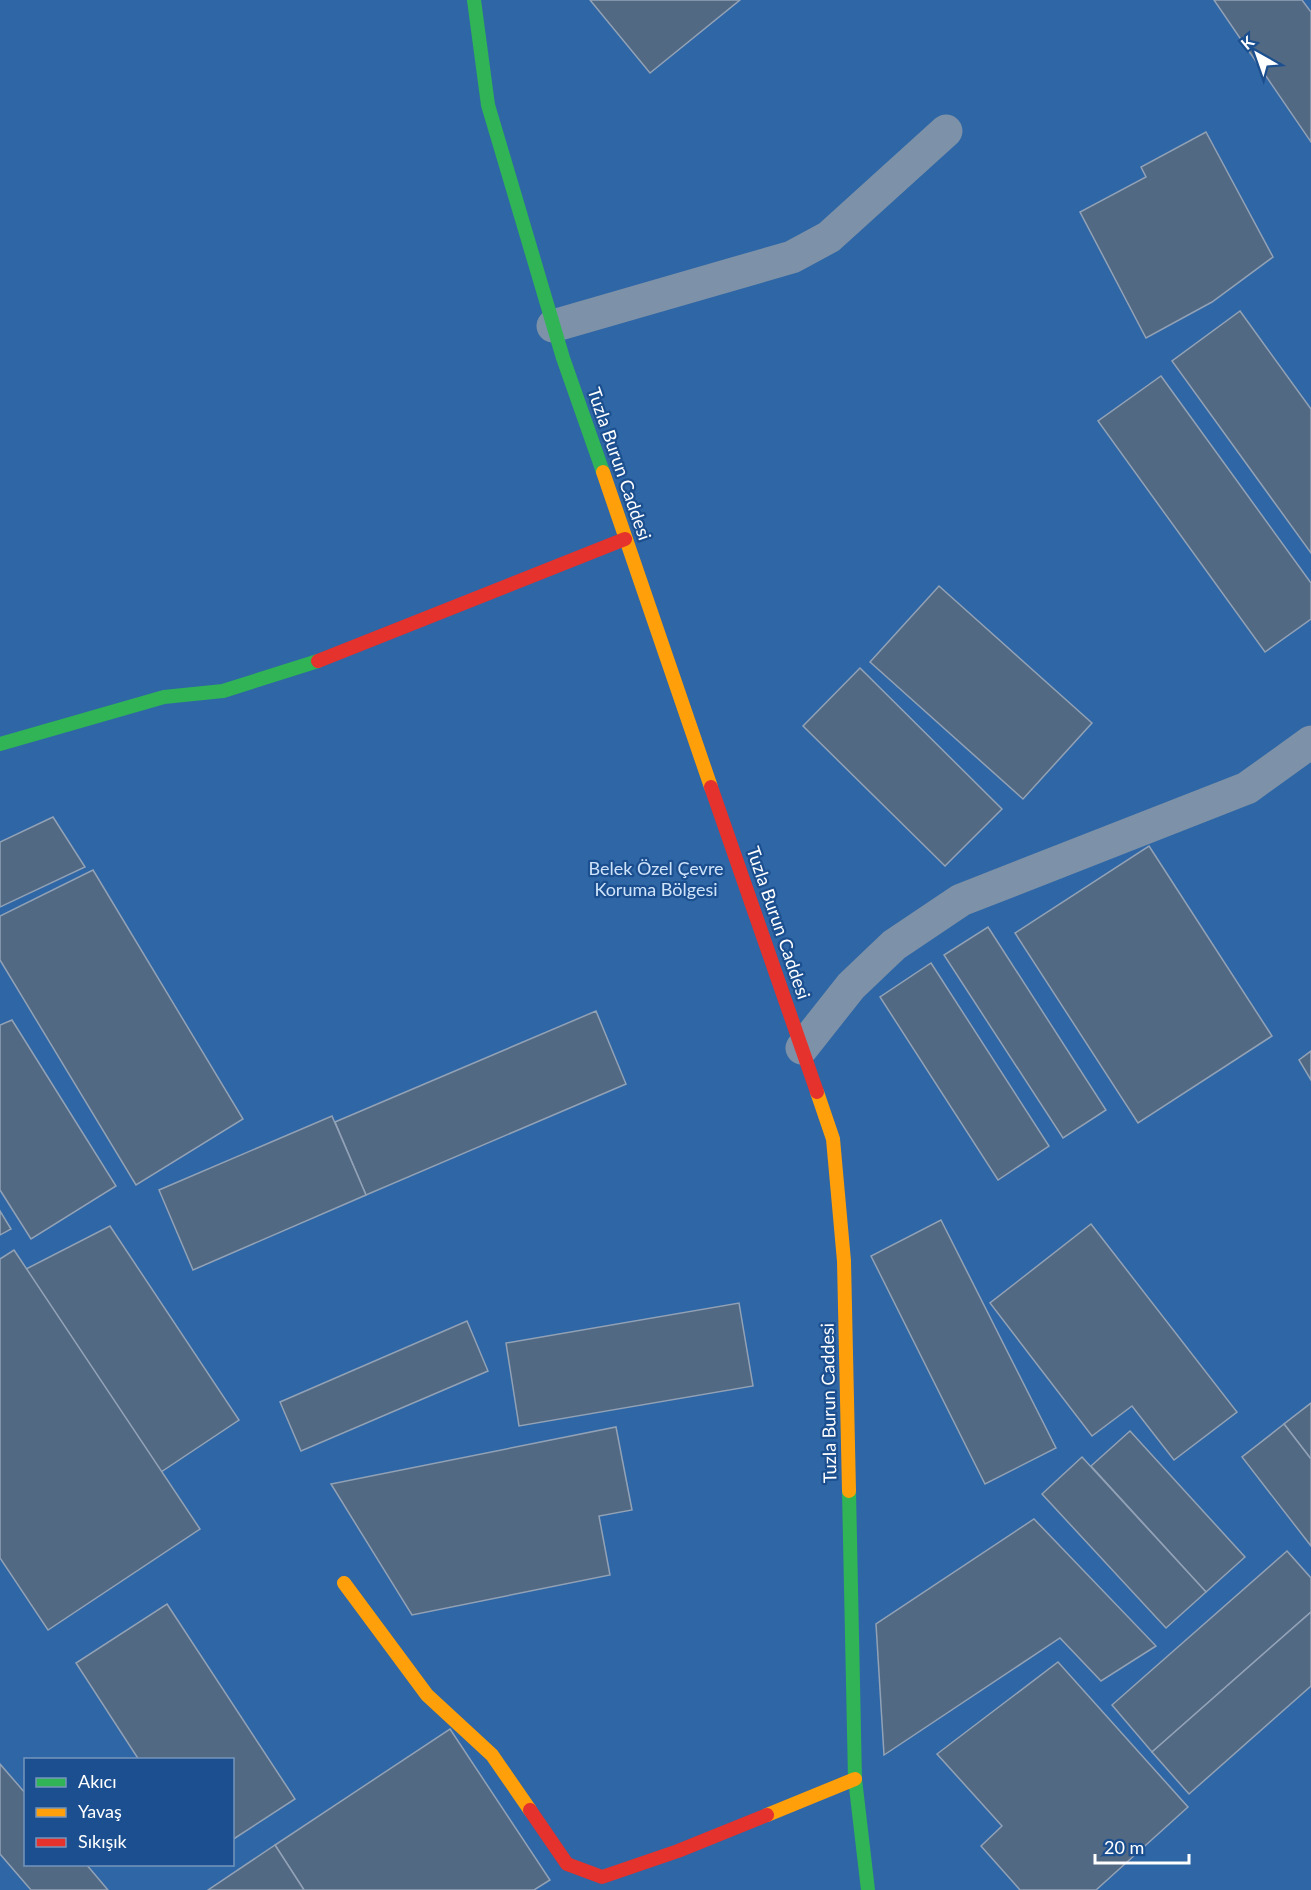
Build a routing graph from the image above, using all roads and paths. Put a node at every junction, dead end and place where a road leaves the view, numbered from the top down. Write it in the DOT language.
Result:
graph roads {
  1 [pos="474,0"];
  2 [pos="946,131"];
  3 [pos="553,326"];
  4 [pos="625,539"];
  5 [pos="1311,742"];
  6 [pos="0,744"];
  7 [pos="802,1048"];
  8 [pos="344,1583"];
  9 [pos="855,1779"];
  10 [pos="868,1890"];
  1 -- 3 [label="main road, Tuzla Burun Caddesi"];
  2 -- 3 [label="street"];
  3 -- 4 [label="main road, Tuzla Burun Caddesi"];
  4 -- 6 [label="main road"];
  4 -- 7 [label="main road, Tuzla Burun Caddesi"];
  5 -- 7 [label="street"];
  7 -- 9 [label="main road, Tuzla Burun Caddesi"];
  8 -- 9 [label="main road"];
  9 -- 10 [label="main road, Tuzla Burun Caddesi"];
}
